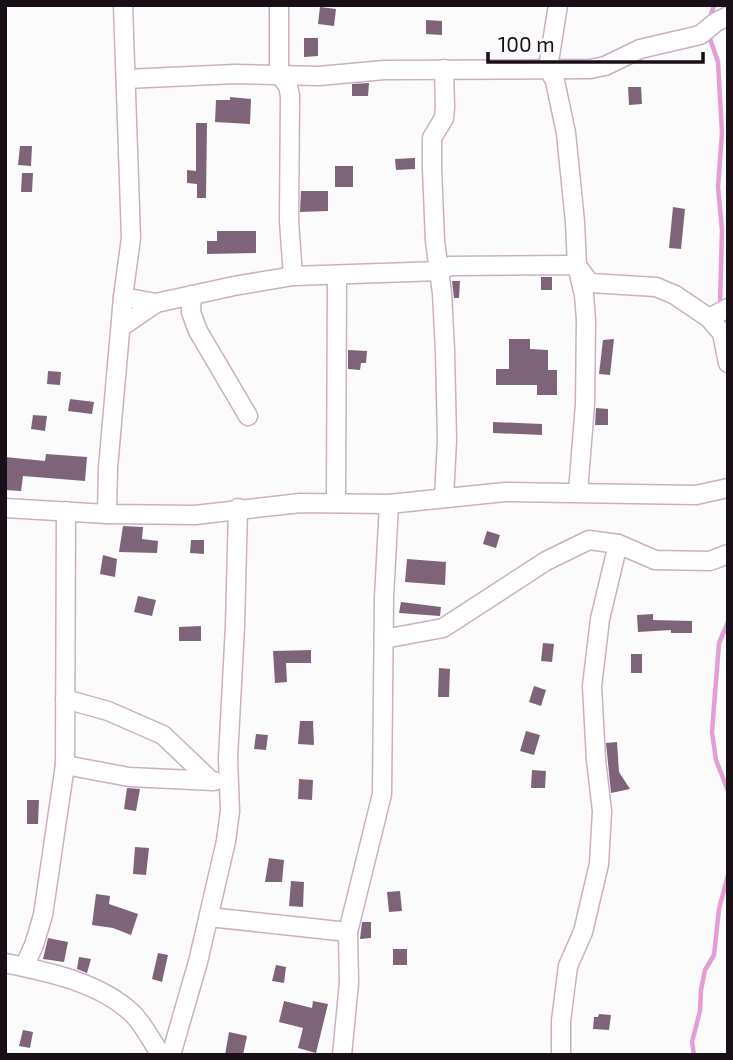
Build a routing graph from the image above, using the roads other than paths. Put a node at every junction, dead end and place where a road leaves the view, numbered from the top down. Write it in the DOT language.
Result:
graph roads {
  1 [pos="123,5"];
  2 [pos="279,5"];
  3 [pos="558,5"];
  4 [pos="728,16"];
  5 [pos="548,68"];
  6 [pos="444,69"];
  7 [pos="279,74"];
  8 [pos="126,79"];
  9 [pos="577,266"];
  10 [pos="440,271"];
  11 [pos="293,276"];
  12 [pos="337,276"];
  13 [pos="192,295"];
  14 [pos="123,297"];
  15 [pos="156,303"];
  16 [pos="728,308"];
  17 [pos="709,318"];
  18 [pos="121,327"];
  19 [pos="728,363"];
  20 [pos="248,416"];
  21 [pos="728,488"];
  22 [pos="578,492"];
  23 [pos="444,498"];
  24 [pos="336,503"];
  25 [pos="389,504"];
  26 [pos="238,508"];
  27 [pos="5,509"];
  28 [pos="66,511"];
  29 [pos="107,514"];
  30 [pos="618,544"];
  31 [pos="728,554"];
  32 [pos="384,639"];
  33 [pos="65,699"];
  34 [pos="65,765"];
  35 [pos="209,779"];
  36 [pos="230,785"];
  37 [pos="209,917"];
  38 [pos="348,932"];
  39 [pos="5,963"];
  40 [pos="24,967"];
  41 [pos="161,1055"];
  42 [pos="171,1055"];
  43 [pos="342,1055"];
  44 [pos="561,1055"];
  1 -- 8 [label="street"];
  2 -- 7 [label="street"];
  3 -- 5 [label="street"];
  4 -- 5 [label="street"];
  5 -- 6 [label="street"];
  5 -- 9 [label="street"];
  6 -- 7 [label="street"];
  6 -- 10 [label="street"];
  7 -- 8 [label="street"];
  7 -- 11 [label="street"];
  8 -- 14 [label="street"];
  9 -- 10 [label="street"];
  9 -- 17 [label="street"];
  9 -- 22 [label="street"];
  10 -- 12 [label="street"];
  10 -- 23 [label="street"];
  11 -- 12 [label="street"];
  11 -- 13 [label="street"];
  12 -- 24 [label="street"];
  13 -- 15 [label="street"];
  13 -- 20 [label="street"];
  14 -- 15 [label="street"];
  14 -- 18 [label="street"];
  15 -- 18 [label="street"];
  16 -- 17 [label="street"];
  17 -- 19 [label="street"];
  18 -- 29 [label="street"];
  21 -- 22 [label="street"];
  22 -- 23 [label="street"];
  23 -- 25 [label="street"];
  24 -- 25 [label="street"];
  24 -- 26 [label="street"];
  25 -- 32 [label="street"];
  26 -- 29 [label="street"];
  26 -- 36 [label="street"];
  27 -- 28 [label="street"];
  28 -- 29 [label="street"];
  28 -- 33 [label="street"];
  30 -- 31 [label="street"];
  30 -- 32 [label="street"];
  30 -- 44 [label="street"];
  32 -- 38 [label="street"];
  33 -- 34 [label="street"];
  33 -- 35 [label="street"];
  34 -- 35 [label="street"];
  34 -- 40 [label="street"];
  35 -- 36 [label="street"];
  36 -- 37 [label="street"];
  37 -- 38 [label="street"];
  37 -- 42 [label="street"];
  38 -- 43 [label="street"];
  39 -- 40 [label="street"];
  40 -- 41 [label="street"];
}
